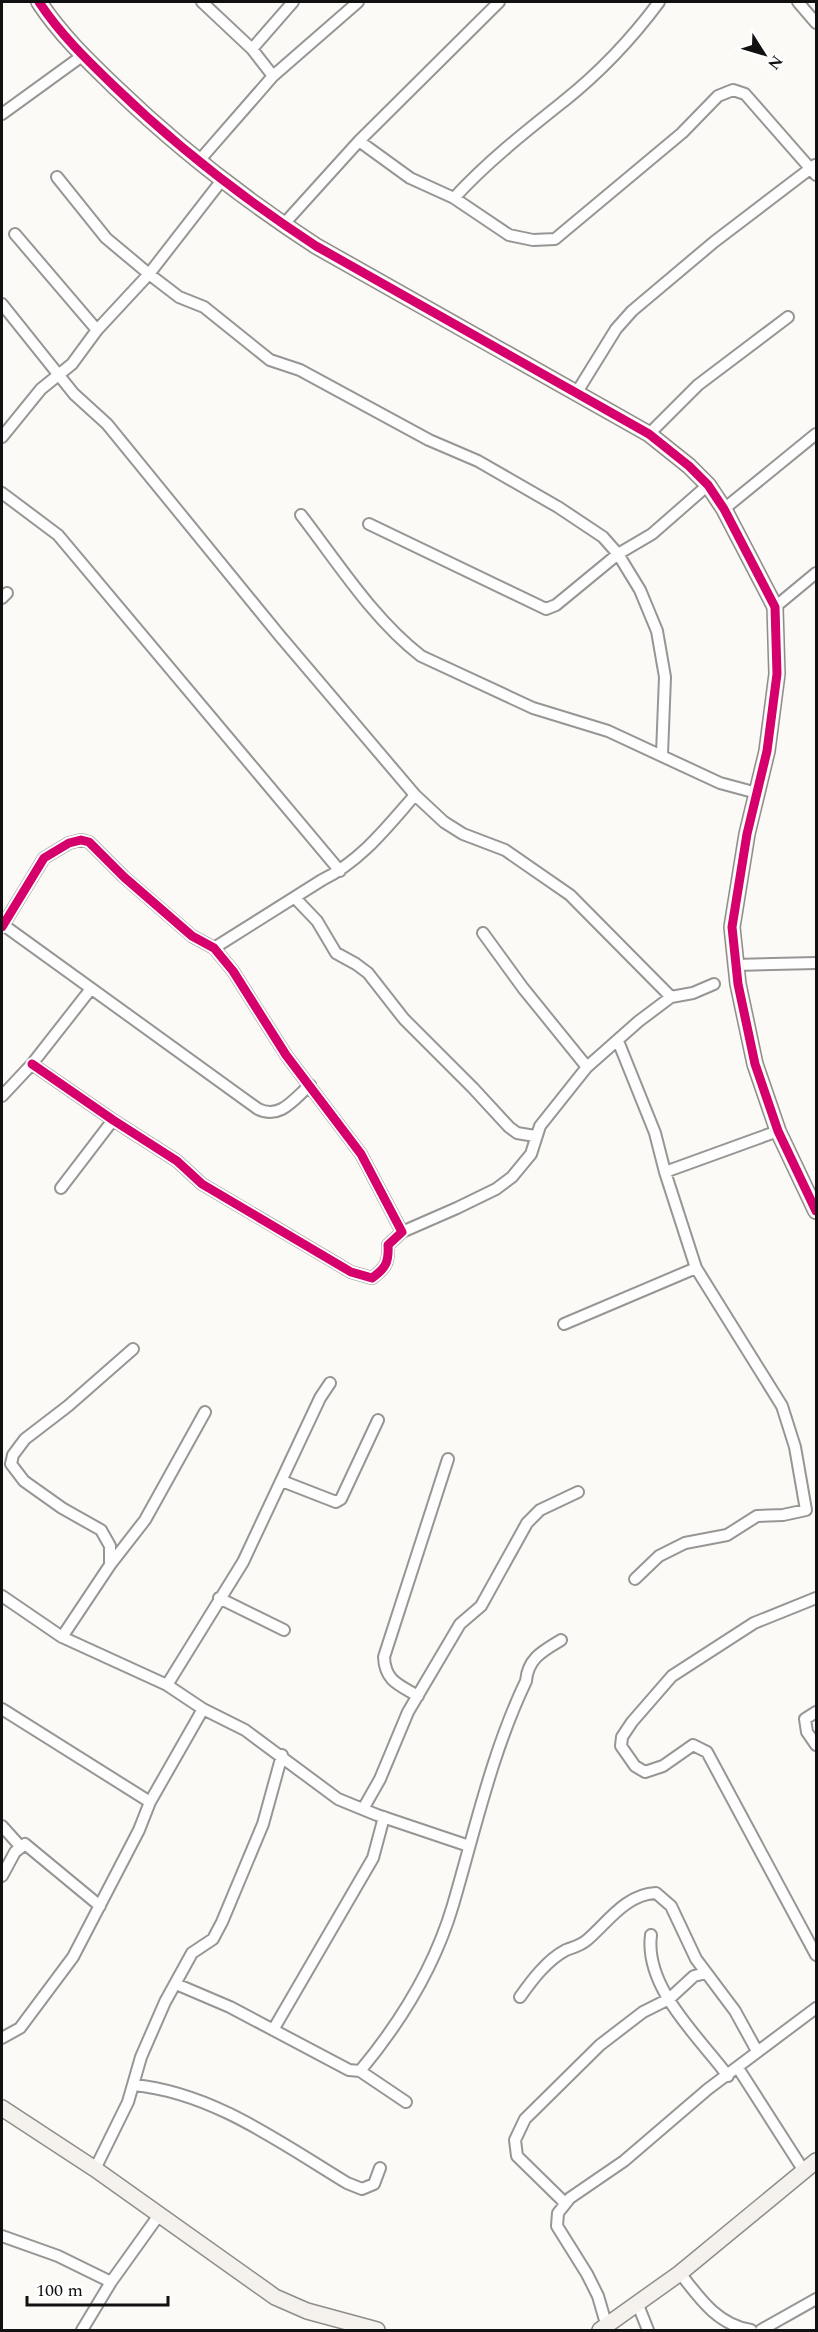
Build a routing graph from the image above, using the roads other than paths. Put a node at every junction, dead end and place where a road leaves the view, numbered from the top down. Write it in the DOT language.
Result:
graph roads {
  1 [pos="39,2"];
  2 [pos="202,2"];
  3 [pos="293,2"];
  4 [pos="358,2"];
  5 [pos="499,2"];
  6 [pos="659,2"];
  7 [pos="798,2"];
  8 [pos="816,23"];
  9 [pos="252,49"];
  10 [pos="82,56"];
  11 [pos="273,76"];
  12 [pos="2,114"];
  13 [pos="359,141"];
  14 [pos="198,162"];
  15 [pos="815,169"];
  16 [pos="57,177"];
  17 [pos="222,180"];
  18 [pos="454,198"];
  19 [pos="284,225"];
  20 [pos="15,234"];
  21 [pos="149,274"];
  22 [pos="2,304"];
  23 [pos="788,317"];
  24 [pos="97,330"];
  25 [pos="58,376"];
  26 [pos="577,392"];
  27 [pos="4,429"];
  28 [pos="649,434"];
  29 [pos="816,434"];
  30 [pos="708,485"];
  31 [pos="2,493"];
  32 [pos="724,509"];
  33 [pos="301,515"];
  34 [pos="369,524"];
  35 [pos="618,554"];
  36 [pos="816,573"];
  37 [pos="775,607"];
  38 [pos="662,754"];
  39 [pos="757,793"];
  40 [pos="415,795"];
  41 [pos="340,871"];
  42 [pos="295,898"];
  43 [pos="2,925"];
  44 [pos="483,933"];
  45 [pos="214,948"];
  46 [pos="816,963"];
  47 [pos="735,965"];
  48 [pos="714,984"];
  49 [pos="90,990"];
  50 [pos="671,997"];
  51 [pos="618,1041"];
  52 [pos="32,1064"];
  53 [pos="587,1067"];
  54 [pos="310,1085"];
  55 [pos="2,1096"];
  56 [pos="113,1120"];
  57 [pos="778,1131"];
  58 [pos="535,1136"];
  59 [pos="665,1172"];
  60 [pos="61,1188"];
  61 [pos="816,1211"];
  62 [pos="402,1232"];
  63 [pos="696,1268"];
  64 [pos="564,1324"];
  65 [pos="134,1349"];
  66 [pos="330,1383"];
  67 [pos="205,1412"];
  68 [pos="378,1420"];
  69 [pos="448,1459"];
  70 [pos="282,1481"];
  71 [pos="578,1492"];
  72 [pos="110,1564"];
  73 [pos="635,1580"];
  74 [pos="5,1598"];
  75 [pos="219,1598"];
  76 [pos="816,1598"];
  77 [pos="2,1611"];
  78 [pos="284,1630"];
  79 [pos="62,1637"];
  80 [pos="561,1640"];
  81 [pos="167,1685"];
  82 [pos="418,1696"];
  83 [pos="2,1709"];
  84 [pos="203,1709"];
  85 [pos="816,1712"];
  86 [pos="816,1745"];
  87 [pos="282,1755"];
  88 [pos="150,1802"];
  89 [pos="363,1809"];
  90 [pos="384,1817"];
  91 [pos="2,1826"];
  92 [pos="20,1846"];
  93 [pos="469,1846"];
  94 [pos="2,1876"];
  95 [pos="100,1906"];
  96 [pos="651,1935"];
  97 [pos="816,1955"];
  98 [pos="705,1973"];
  99 [pos="176,1984"];
  100 [pos="520,1997"];
  101 [pos="669,1999"];
  102 [pos="816,2008"];
  103 [pos="273,2030"];
  104 [pos="2,2038"];
  105 [pos="757,2051"];
  106 [pos="738,2068"];
  107 [pos="360,2071"];
  108 [pos="728,2076"];
  109 [pos="133,2085"];
  110 [pos="406,2102"];
  111 [pos="2,2108"];
  112 [pos="810,2166"];
  113 [pos="380,2168"];
  114 [pos="95,2169"];
  115 [pos="564,2203"];
  116 [pos="159,2215"];
  117 [pos="2,2236"];
  118 [pos="680,2273"];
  119 [pos="111,2282"];
  120 [pos="816,2299"];
  121 [pos="638,2305"];
  122 [pos="604,2329"];
  123 [pos="82,2331"];
  124 [pos="376,2331"];
  125 [pos="648,2331"];
  126 [pos="752,2331"];
  127 [pos="761,2331"];
  1 -- 10 [label="street"];
  2 -- 9 [label="street"];
  3 -- 9 [label="street"];
  4 -- 11 [label="street"];
  5 -- 13 [label="street"];
  6 -- 18 [label="street"];
  7 -- 8 [label="street"];
  9 -- 11 [label="street"];
  10 -- 12 [label="street"];
  10 -- 14 [label="street"];
  11 -- 14 [label="street"];
  13 -- 18 [label="street"];
  13 -- 19 [label="street"];
  14 -- 17 [label="street"];
  15 -- 18 [label="street"];
  15 -- 26 [label="street"];
  16 -- 21 [label="street"];
  17 -- 19 [label="street"];
  17 -- 21 [label="street"];
  19 -- 26 [label="street"];
  20 -- 24 [label="street"];
  21 -- 24 [label="street"];
  21 -- 35 [label="street"];
  22 -- 25 [label="street"];
  23 -- 28 [label="street"];
  24 -- 25 [label="street"];
  25 -- 27 [label="street"];
  25 -- 40 [label="street"];
  26 -- 28 [label="street"];
  28 -- 30 [label="street"];
  29 -- 32 [label="street"];
  30 -- 32 [label="street"];
  30 -- 35 [label="street"];
  31 -- 41 [label="street"];
  32 -- 37 [label="street"];
  33 -- 38 [label="street"];
  34 -- 35 [label="street"];
  35 -- 38 [label="street"];
  36 -- 37 [label="street"];
  37 -- 39 [label="street"];
  38 -- 39 [label="street"];
  39 -- 47 [label="street"];
  40 -- 41 [label="street"];
  40 -- 50 [label="street"];
  41 -- 42 [label="street"];
  42 -- 45 [label="street"];
  42 -- 58 [label="street"];
  43 -- 45 [label="street"];
  43 -- 49 [label="street"];
  44 -- 53 [label="street"];
  45 -- 54 [label="street"];
  46 -- 47 [label="street"];
  47 -- 57 [label="street"];
  48 -- 50 [label="street"];
  49 -- 52 [label="street"];
  49 -- 54 [label="street"];
  50 -- 51 [label="street"];
  51 -- 53 [label="street"];
  51 -- 59 [label="street"];
  52 -- 55 [label="street"];
  52 -- 56 [label="street"];
  53 -- 58 [label="street"];
  54 -- 62 [label="street"];
  56 -- 60 [label="street"];
  56 -- 62 [label="street"];
  57 -- 59 [label="street"];
  57 -- 61 [label="street"];
  58 -- 62 [label="street"];
  59 -- 63 [label="street"];
  63 -- 64 [label="street"];
  63 -- 73 [label="street"];
  65 -- 72 [label="street"];
  66 -- 70 [label="street"];
  67 -- 72 [label="street"];
  68 -- 70 [label="street"];
  69 -- 82 [label="street"];
  70 -- 75 [label="street"];
  71 -- 82 [label="street"];
  72 -- 79 [label="street"];
  74 -- 77 [label="street"];
  74 -- 79 [label="street"];
  75 -- 78 [label="street"];
  75 -- 81 [label="street"];
  76 -- 97 [label="street"];
  79 -- 81 [label="street"];
  80 -- 93 [label="street"];
  81 -- 84 [label="street"];
  82 -- 89 [label="street"];
  83 -- 88 [label="street"];
  84 -- 87 [label="street"];
  84 -- 88 [label="street"];
  85 -- 86 [label="street"];
  87 -- 89 [label="street"];
  87 -- 99 [label="street"];
  88 -- 95 [label="street"];
  89 -- 90 [label="street"];
  90 -- 93 [label="street"];
  90 -- 103 [label="street"];
  91 -- 92 [label="street"];
  92 -- 94 [label="street"];
  92 -- 95 [label="street"];
  93 -- 107 [label="street"];
  95 -- 104 [label="street"];
  96 -- 101 [label="street"];
  98 -- 100 [label="street"];
  98 -- 101 [label="street"];
  98 -- 105 [label="street"];
  99 -- 103 [label="street"];
  99 -- 109 [label="street"];
  101 -- 108 [label="street"];
  101 -- 115 [label="street"];
  102 -- 105 [label="street"];
  103 -- 107 [label="street"];
  105 -- 106 [label="street"];
  106 -- 108 [label="street"];
  106 -- 112 [label="street"];
  107 -- 110 [label="street"];
  108 -- 115 [label="street"];
  109 -- 113 [label="street"];
  109 -- 114 [label="street"];
  111 -- 114 [label="street"];
  112 -- 118 [label="street"];
  114 -- 116 [label="street"];
  115 -- 122 [label="street"];
  116 -- 119 [label="street"];
  116 -- 124 [label="street"];
  117 -- 119 [label="street"];
  118 -- 121 [label="street"];
  118 -- 126 [label="street"];
  119 -- 123 [label="street"];
  120 -- 127 [label="street"];
  121 -- 122 [label="street"];
  121 -- 125 [label="street"];
}
